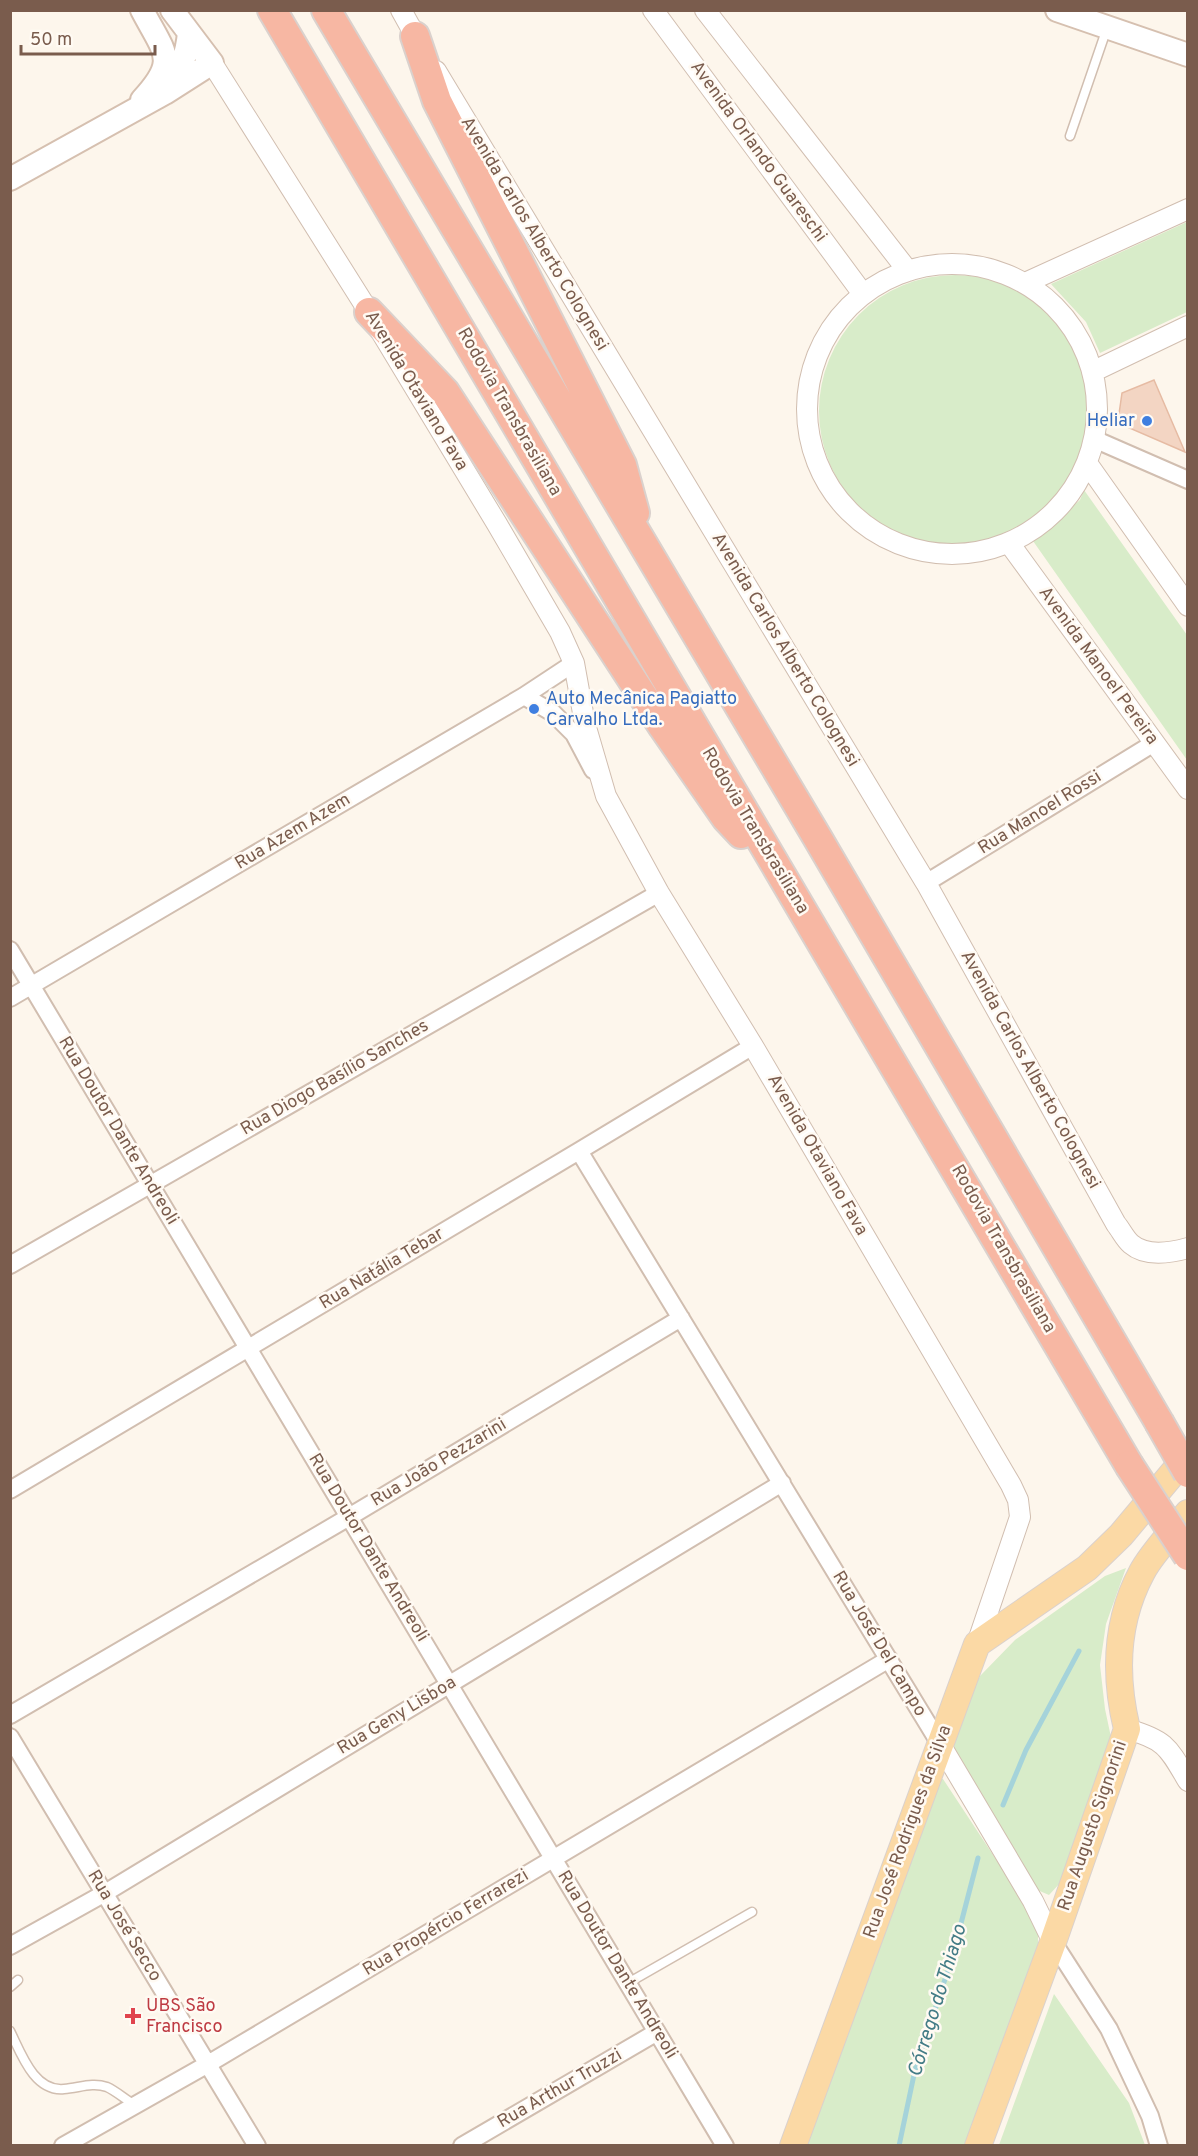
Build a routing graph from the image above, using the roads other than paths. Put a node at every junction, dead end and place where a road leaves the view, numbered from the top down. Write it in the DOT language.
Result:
graph roads {
  1 [pos="142,10"];
  2 [pos="172,10"];
  3 [pos="272,10"];
  4 [pos="326,10"];
  5 [pos="401,10"];
  6 [pos="653,10"];
  7 [pos="705,10"];
  8 [pos="1057,10"];
  9 [pos="1107,27"];
  10 [pos="189,33"];
  11 [pos="415,36"];
  12 [pos="1188,55"];
  13 [pos="212,63"];
  14 [pos="165,93"];
  15 [pos="133,110"];
  16 [pos="1070,136"];
  17 [pos="10,179"];
  18 [pos="1188,209"];
  19 [pos="908,271"];
  20 [pos="1025,283"];
  21 [pos="863,294"];
  22 [pos="369,312"];
  23 [pos="1188,326"];
  24 [pos="1092,372"];
  25 [pos="1094,439"];
  26 [pos="1086,463"];
  27 [pos="1188,480"];
  28 [pos="1009,543"];
  29 [pos="644,547"];
  30 [pos="1188,606"];
  31 [pos="574,663"];
  32 [pos="524,696"];
  33 [pos="1155,743"];
  34 [pos="1188,789"];
  35 [pos="606,796"];
  36 [pos="784,880"];
  37 [pos="926,883"];
  38 [pos="660,893"];
  39 [pos="10,950"];
  40 [pos="32,986"];
  41 [pos="10,998"];
  42 [pos="753,1046"];
  43 [pos="579,1151"];
  44 [pos="150,1184"];
  45 [pos="1188,1248"];
  46 [pos="10,1264"];
  47 [pos="681,1318"];
  48 [pos="248,1348"];
  49 [pos="1188,1455"];
  50 [pos="1188,1473"];
  51 [pos="782,1483"];
  52 [pos="10,1490"];
  53 [pos="1188,1513"];
  54 [pos="349,1517"];
  55 [pos="1020,1517"];
  56 [pos="1188,1556"];
  57 [pos="977,1644"];
  58 [pos="889,1659"];
  59 [pos="449,1685"];
  60 [pos="10,1715"];
  61 [pos="1126,1729"];
  62 [pos="10,1737"];
  63 [pos="940,1744"];
  64 [pos="1188,1781"];
  65 [pos="554,1859"];
  66 [pos="105,1893"];
  67 [pos="752,1912"];
  68 [pos="1053,1942"];
  69 [pos="10,1946"];
  70 [pos="628,1983"];
  71 [pos="10,2031"];
  72 [pos="657,2032"];
  73 [pos="208,2064"];
  74 [pos="135,2105"];
  75 [pos="63,2145"];
  76 [pos="257,2145"];
  77 [pos="462,2145"];
  78 [pos="725,2145"];
  79 [pos="793,2145"];
  80 [pos="978,2145"];
  81 [pos="1159,2145"];
  1 -- 15 [label="main road"];
  2 -- 10 [label="main road, Avenida Otaviano Fava"];
  3 -- 36 [label="highway, Rodovia Transbrasiliana"];
  4 -- 29 [label="highway"];
  5 -- 11 [label="street, Avenida Carlos Alberto Colognesi"];
  6 -- 21 [label="street, Avenida Orlando Guareschi"];
  7 -- 19 [label="street"];
  8 -- 9 [label="main road"];
  9 -- 12 [label="main road"];
  9 -- 16 [label="lane"];
  10 -- 13 [label="main road, Avenida Otaviano Fava"];
  10 -- 14 [label="main road"];
  11 -- 29 [label="highway"];
  11 -- 37 [label="street, Avenida Carlos Alberto Colognesi"];
  13 -- 14 [label="main road"];
  13 -- 22 [label="street, Avenida Otaviano Fava"];
  14 -- 15 [label="main road"];
  15 -- 17 [label="main road"];
  18 -- 20 [label="street"];
  19 -- 20 [label="street"];
  19 -- 21 [label="street"];
  20 -- 24 [label="street"];
  21 -- 28 [label="street"];
  22 -- 31 [label="street, Avenida Otaviano Fava"];
  22 -- 36 [label="highway"];
  23 -- 24 [label="street"];
  24 -- 25 [label="street"];
  25 -- 26 [label="street"];
  25 -- 27 [label="street"];
  26 -- 28 [label="street"];
  26 -- 30 [label="street"];
  28 -- 33 [label="street, Avenida Manoel Pereira"];
  29 -- 50 [label="highway, bridge"];
  31 -- 32 [label="street, Rua Azem Azem"];
  31 -- 35 [label="street, Avenida Otaviano Fava"];
  32 -- 35 [label="street, Avenida Otaviano Fava"];
  32 -- 40 [label="street, Rua Azem Azem"];
  33 -- 34 [label="street, Avenida Manoel Pereira"];
  33 -- 37 [label="street, Rua Manoel Rossi"];
  35 -- 38 [label="street, Avenida Otaviano Fava"];
  36 -- 56 [label="highway, Rodovia Transbrasiliana, bridge"];
  37 -- 45 [label="street, Avenida Carlos Alberto Colognesi"];
  38 -- 42 [label="street, Avenida Otaviano Fava"];
  38 -- 44 [label="street, Rua Diogo Basílio Sanches"];
  39 -- 40 [label="street, Rua Doutor Dante Andreoli"];
  40 -- 41 [label="street, Rua Azem Azem"];
  40 -- 44 [label="street, Rua Doutor Dante Andreoli"];
  42 -- 43 [label="street, Rua Natália Tebar"];
  42 -- 55 [label="street, Avenida Otaviano Fava"];
  43 -- 47 [label="street, Rua José Del Campo"];
  43 -- 48 [label="street, Rua Natália Tebar"];
  44 -- 46 [label="street, Rua Diogo Basílio Sanches"];
  44 -- 48 [label="street, Rua Doutor Dante Andreoli"];
  47 -- 51 [label="street, Rua José Del Campo"];
  47 -- 54 [label="street, Rua João Pezzarini"];
  48 -- 52 [label="street, Rua Natália Tebar"];
  48 -- 54 [label="street, Rua Doutor Dante Andreoli"];
  49 -- 57 [label="main road"];
  51 -- 58 [label="street, Rua José Del Campo"];
  51 -- 59 [label="street, Rua Geny Lisboa"];
  53 -- 61 [label="main road, Rua Augusto Signorini"];
  54 -- 59 [label="street, Rua Doutor Dante Andreoli"];
  54 -- 60 [label="street, Rua João Pezzarini"];
  55 -- 57 [label="street, Rua José Rodrigues da Silva"];
  57 -- 63 [label="main road, Rua José Rodrigues da Silva"];
  58 -- 63 [label="street, Rua José Del Campo"];
  58 -- 65 [label="street, Rua Propércio Ferrarezi"];
  59 -- 65 [label="street, Rua Doutor Dante Andreoli"];
  59 -- 66 [label="street, Rua Geny Lisboa"];
  61 -- 64 [label="street"];
  61 -- 68 [label="main road, Rua Augusto Signorini"];
  62 -- 66 [label="street, Rua José Secco"];
  63 -- 68 [label="street, Rua José Del Campo"];
  63 -- 79 [label="main road, Rua José Rodrigues da Silva"];
  65 -- 70 [label="street, Rua Doutor Dante Andreoli"];
  65 -- 73 [label="street, Rua Propércio Ferrarezi"];
  66 -- 69 [label="street, Rua Geny Lisboa"];
  66 -- 73 [label="street, Rua José Secco"];
  67 -- 70 [label="lane"];
  68 -- 80 [label="main road, Rua Augusto Signorini"];
  68 -- 81 [label="street, Rua José Del Campo"];
  70 -- 72 [label="street, Rua Doutor Dante Andreoli"];
  71 -- 74 [label="lane"];
  72 -- 77 [label="street, Rua Arthur Truzzi"];
  72 -- 78 [label="street, Rua Doutor Dante Andreoli"];
  73 -- 74 [label="street, Rua Propércio Ferrarezi"];
  73 -- 76 [label="street, Rua José Secco"];
  74 -- 75 [label="street, Rua Propércio Ferrarezi"];
}
